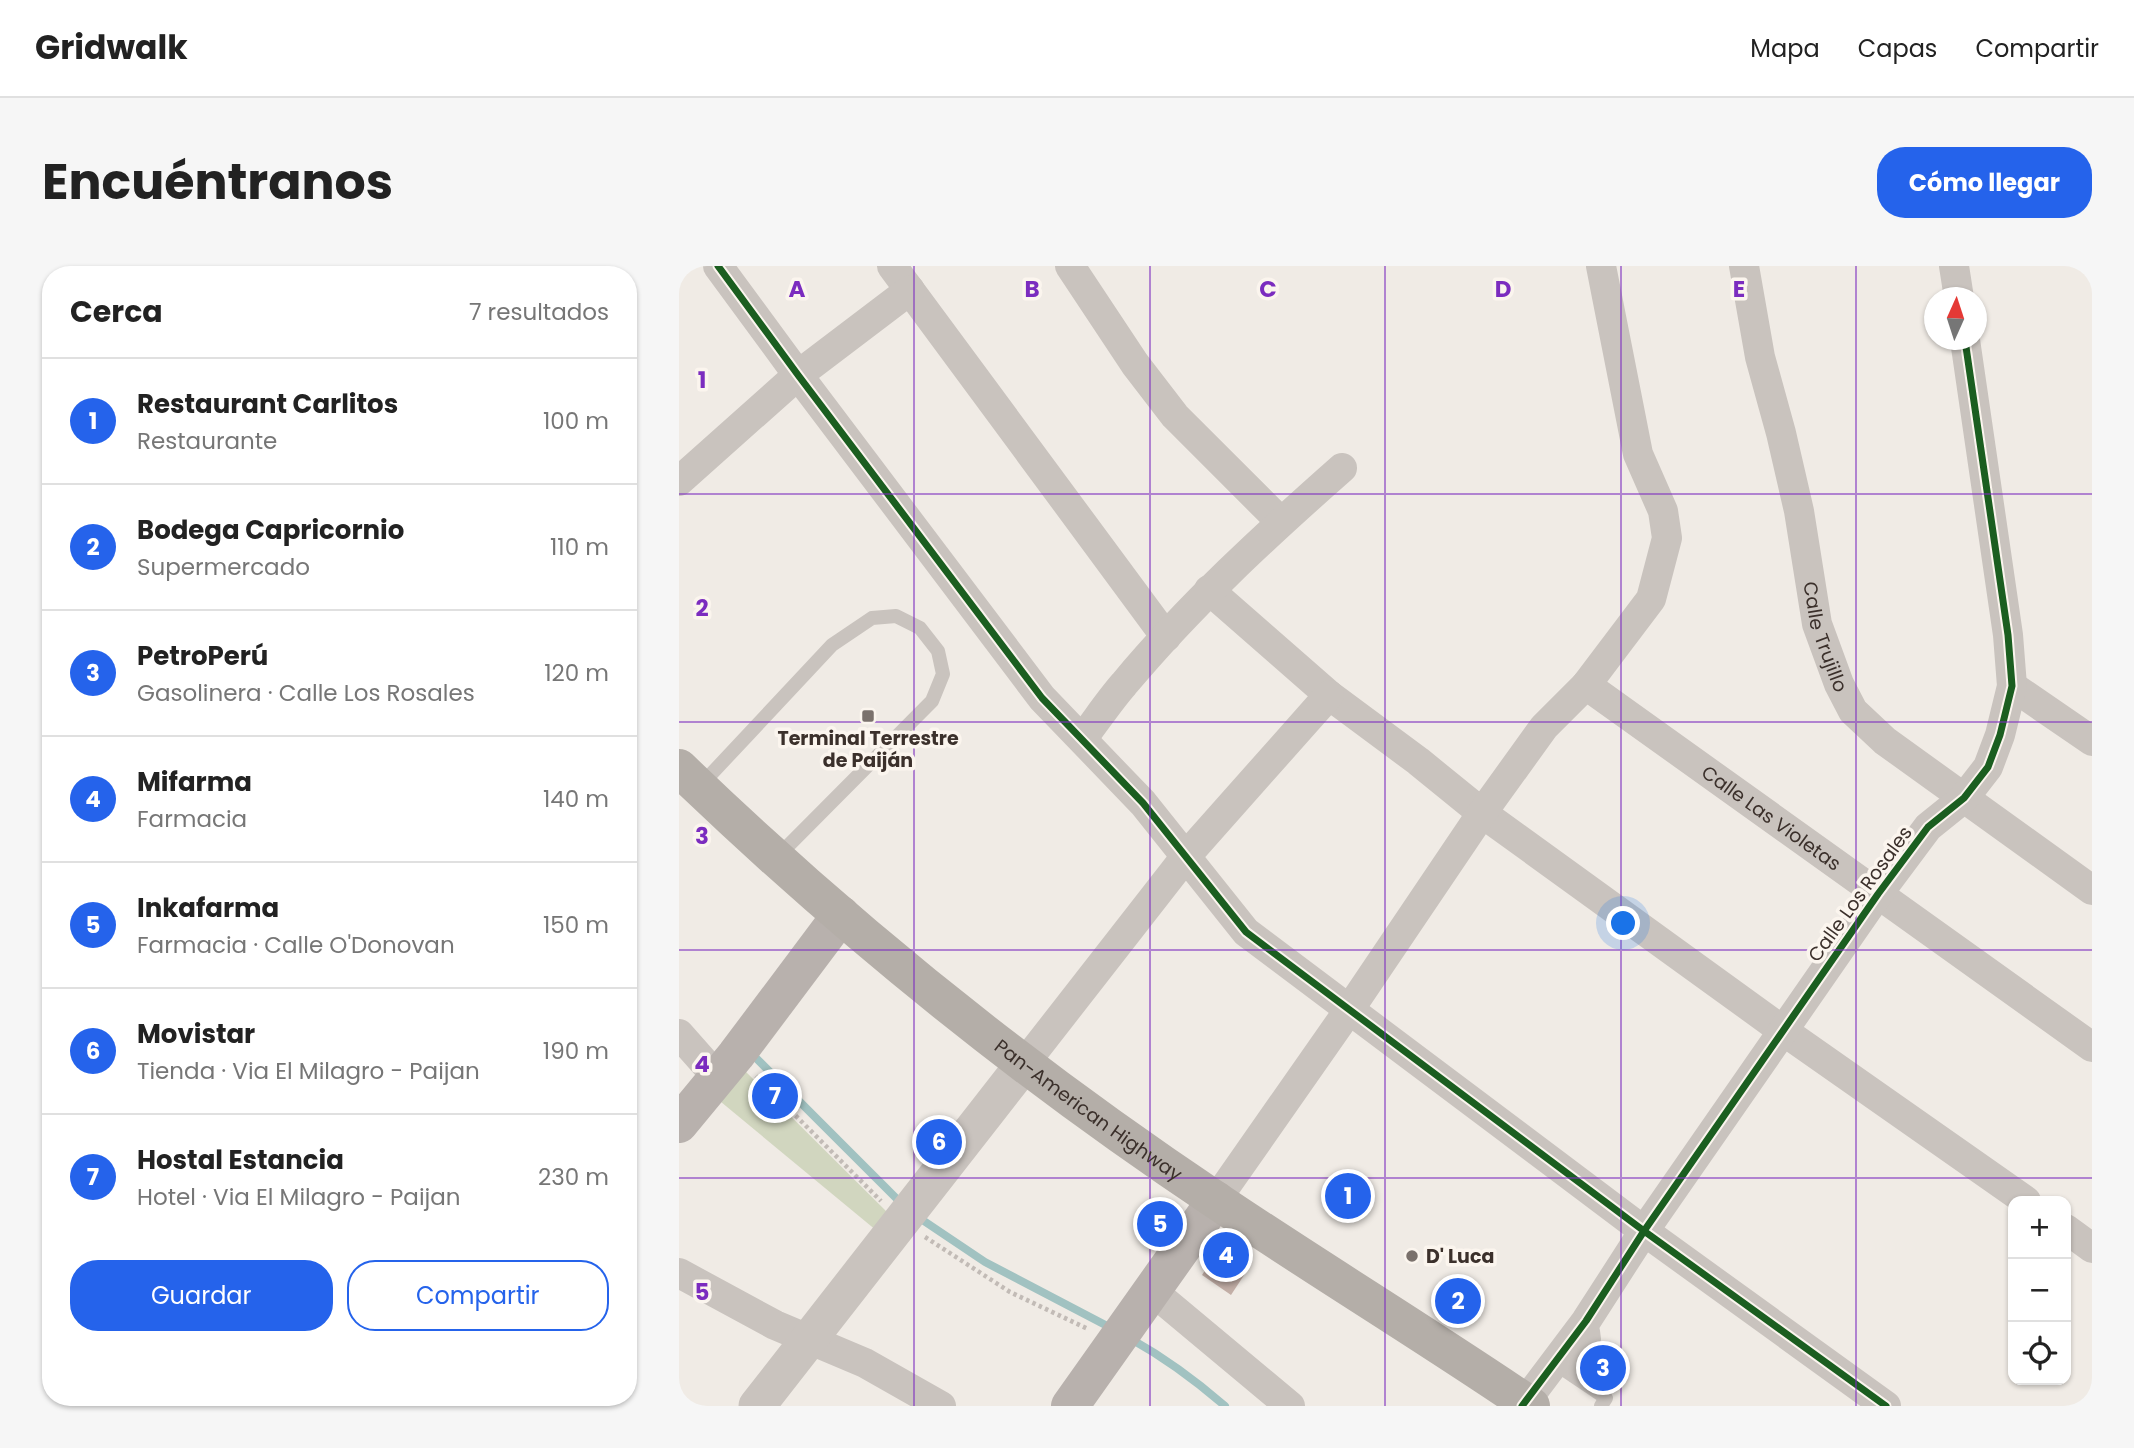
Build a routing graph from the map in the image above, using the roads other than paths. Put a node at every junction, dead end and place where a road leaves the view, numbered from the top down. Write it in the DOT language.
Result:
graph roads {
  1 [pos="719,266"];
  2 [pos="893,266"];
  3 [pos="1070,266"];
  4 [pos="1601,266"];
  5 [pos="1744,266"];
  6 [pos="1954,266"];
  7 [pos="1957,287"];
  8 [pos="910,290"];
  9 [pos="1966,350"];
  10 [pos="798,375"];
  11 [pos="1342,468"];
  12 [pos="679,481"];
  13 [pos="1281,522"];
  14 [pos="1209,590"];
  15 [pos="1166,637"];
  16 [pos="1586,685"];
  17 [pos="2012,686"];
  18 [pos="1329,695"];
  19 [pos="1082,739"];
  20 [pos="2092,741"];
  21 [pos="689,778"];
  22 [pos="1964,798"];
  23 [pos="1482,813"];
  24 [pos="1187,855"];
  25 [pos="776,858"];
  26 [pos="2092,890"];
  27 [pos="1878,894"];
  28 [pos="841,915"];
  29 [pos="1349,1010"];
  30 [pos="1782,1030"];
  31 [pos="679,1034"];
  32 [pos="2092,1047"];
  33 [pos="735,1055"];
  34 [pos="1024,1064"];
  35 [pos="679,1124"];
  36 [pos="2019,1196"];
  37 [pos="1216,1200"];
  38 [pos="1644,1231"];
  39 [pos="2071,1233"];
  40 [pos="2092,1248"];
  41 [pos="679,1273"];
  42 [pos="1132,1316"];
  43 [pos="807,1339"];
  44 [pos="1563,1369"];
  45 [pos="1526,1404"];
  46 [pos="757,1406"];
  47 [pos="941,1406"];
  48 [pos="1070,1406"];
  49 [pos="1290,1406"];
  50 [pos="1601,1406"];
  51 [pos="1885,1406"];
  1 -- 10 [label="street"];
  2 -- 8 [label="street"];
  3 -- 13 [label="street"];
  4 -- 16 [label="street"];
  5 -- 22 [label="street, Calle Trujillo"];
  6 -- 7 [label="street"];
  8 -- 10 [label="street"];
  8 -- 15 [label="street"];
  9 -- 17 [label="street, Calle Los Rosales"];
  10 -- 12 [label="street"];
  10 -- 19 [label="street"];
  11 -- 13 [label="street"];
  13 -- 14 [label="street"];
  14 -- 15 [label="street"];
  14 -- 18 [label="street"];
  15 -- 19 [label="street"];
  16 -- 23 [label="street"];
  16 -- 27 [label="street, Calle Las Violetas"];
  17 -- 20 [label="street"];
  17 -- 22 [label="street, Calle Los Rosales"];
  18 -- 23 [label="street"];
  18 -- 24 [label="street"];
  19 -- 24 [label="street"];
  21 -- 25 [label="highway, Pan-American Highway"];
  21 -- 25 [label="lane"];
  22 -- 26 [label="street, Calle Trujillo"];
  22 -- 27 [label="street, Calle Los Rosales"];
  23 -- 29 [label="street"];
  23 -- 30 [label="street"];
  24 -- 29 [label="street"];
  24 -- 34 [label="street"];
  25 -- 28 [label="highway, Pan-American Highway"];
  27 -- 30 [label="street, Calle Los Rosales"];
  27 -- 32 [label="street, Calle Las Violetas"];
  28 -- 33 [label="main road"];
  28 -- 34 [label="highway, Pan-American Highway"];
  29 -- 37 [label="street"];
  29 -- 38 [label="street"];
  30 -- 36 [label="street"];
  30 -- 38 [label="street, Calle Los Rosales"];
  31 -- 33 [label="street"];
  33 -- 35 [label="main road"];
  34 -- 37 [label="highway, Pan-American Highway"];
  34 -- 43 [label="street"];
  37 -- 42 [label="main road"];
  37 -- 45 [label="highway, Pan-American Highway"];
  38 -- 44 [label="street, Calle Los Rosales"];
  38 -- 51 [label="street"];
  39 -- 40 [label="street"];
  41 -- 43 [label="street"];
  42 -- 48 [label="main road"];
  42 -- 49 [label="street"];
  43 -- 46 [label="street"];
  43 -- 47 [label="street"];
  44 -- 45 [label="street, Calle Los Rosales"];
  44 -- 50 [label="lane"];
}
